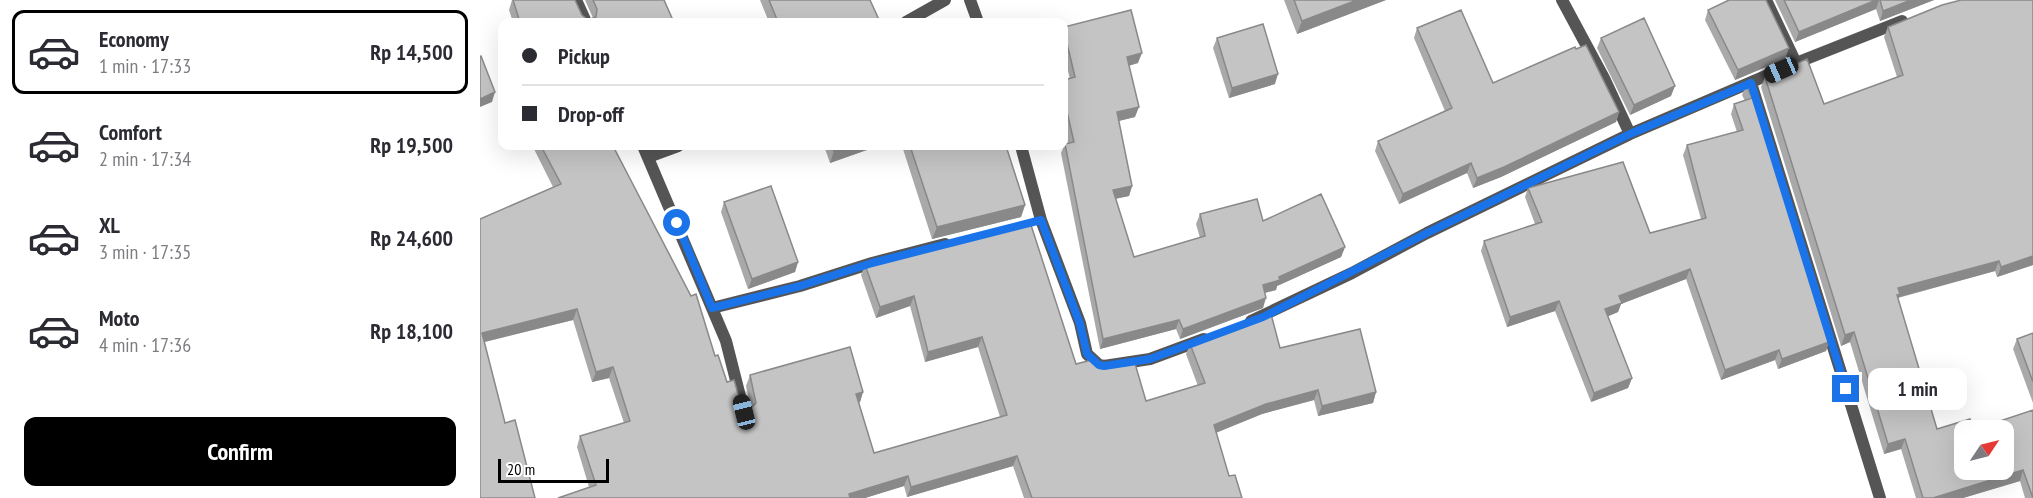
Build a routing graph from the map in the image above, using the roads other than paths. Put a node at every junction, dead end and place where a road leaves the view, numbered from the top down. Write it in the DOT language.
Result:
graph roads {
  1 [pos="576,0"];
  2 [pos="945,0"];
  3 [pos="970,0"];
  4 [pos="1562,0"];
  5 [pos="1766,0"];
  6 [pos="1915,16"];
  7 [pos="584,18"];
  8 [pos="913,18"];
  9 [pos="977,18"];
  10 [pos="1796,63"];
  11 [pos="1751,83"];
  12 [pos="1630,134"];
  13 [pos="1022,150"];
  14 [pos="646,151"];
  15 [pos="962,240"];
  16 [pos="712,308"];
  17 [pos="1240,326"];
  18 [pos="1218,334"];
  19 [pos="744,412"];
  20 [pos="1880,498"];
  1 -- 7 [label="street"];
  2 -- 8 [label="street"];
  3 -- 9 [label="street"];
  4 -- 12 [label="street"];
  5 -- 10 [label="street"];
  6 -- 10 [label="street"];
  10 -- 11 [label="street"];
  11 -- 12 [label="street"];
  11 -- 20 [label="street"];
  12 -- 17 [label="street"];
  13 -- 18 [label="street"];
  14 -- 16 [label="street"];
  15 -- 16 [label="street"];
  16 -- 19 [label="street"];
}
